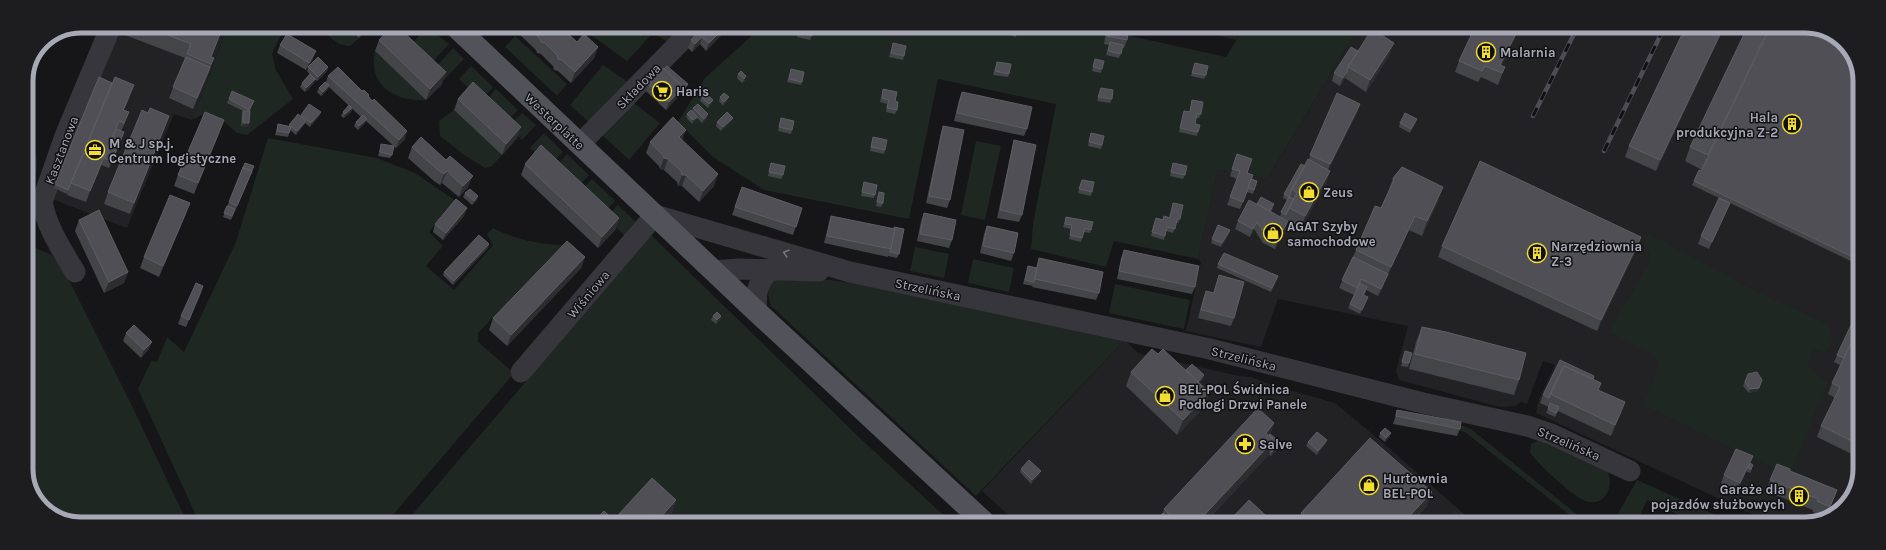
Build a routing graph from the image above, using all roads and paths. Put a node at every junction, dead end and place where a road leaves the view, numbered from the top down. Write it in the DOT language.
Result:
graph roads {
  1 [pos="108,33"];
  2 [pos="462,33"];
  3 [pos="689,33"];
  4 [pos="580,144"];
  5 [pos="655,215"];
  6 [pos="740,239"];
  7 [pos="770,269"];
  8 [pos="714,271"];
  9 [pos="75,272"];
  10 [pos="850,272"];
  11 [pos="757,312"];
  12 [pos="521,372"];
  13 [pos="1630,471"];
  14 [pos="979,517"];
  1 -- 9 [label="street, Kasztanowa"];
  2 -- 4 [label="main road, Westerplatte"];
  3 -- 4 [label="street, Składowa"];
  4 -- 5 [label="main road, Westerplatte"];
  5 -- 6 [label="street, Strzelińska"];
  5 -- 8 [label="main road, Westerplatte"];
  5 -- 12 [label="street, Wiśniowa"];
  6 -- 8 [label="street"];
  10 -- 6 [label="street, Strzelińska, one-way"];
  7 -- 8 [label="street, Strzelińska"];
  7 -- 10 [label="street, Strzelińska"];
  7 -- 11 [label="street"];
  8 -- 11 [label="main road, Westerplatte"];
  10 -- 13 [label="street, Strzelińska"];
  11 -- 14 [label="main road, Westerplatte"];
}
